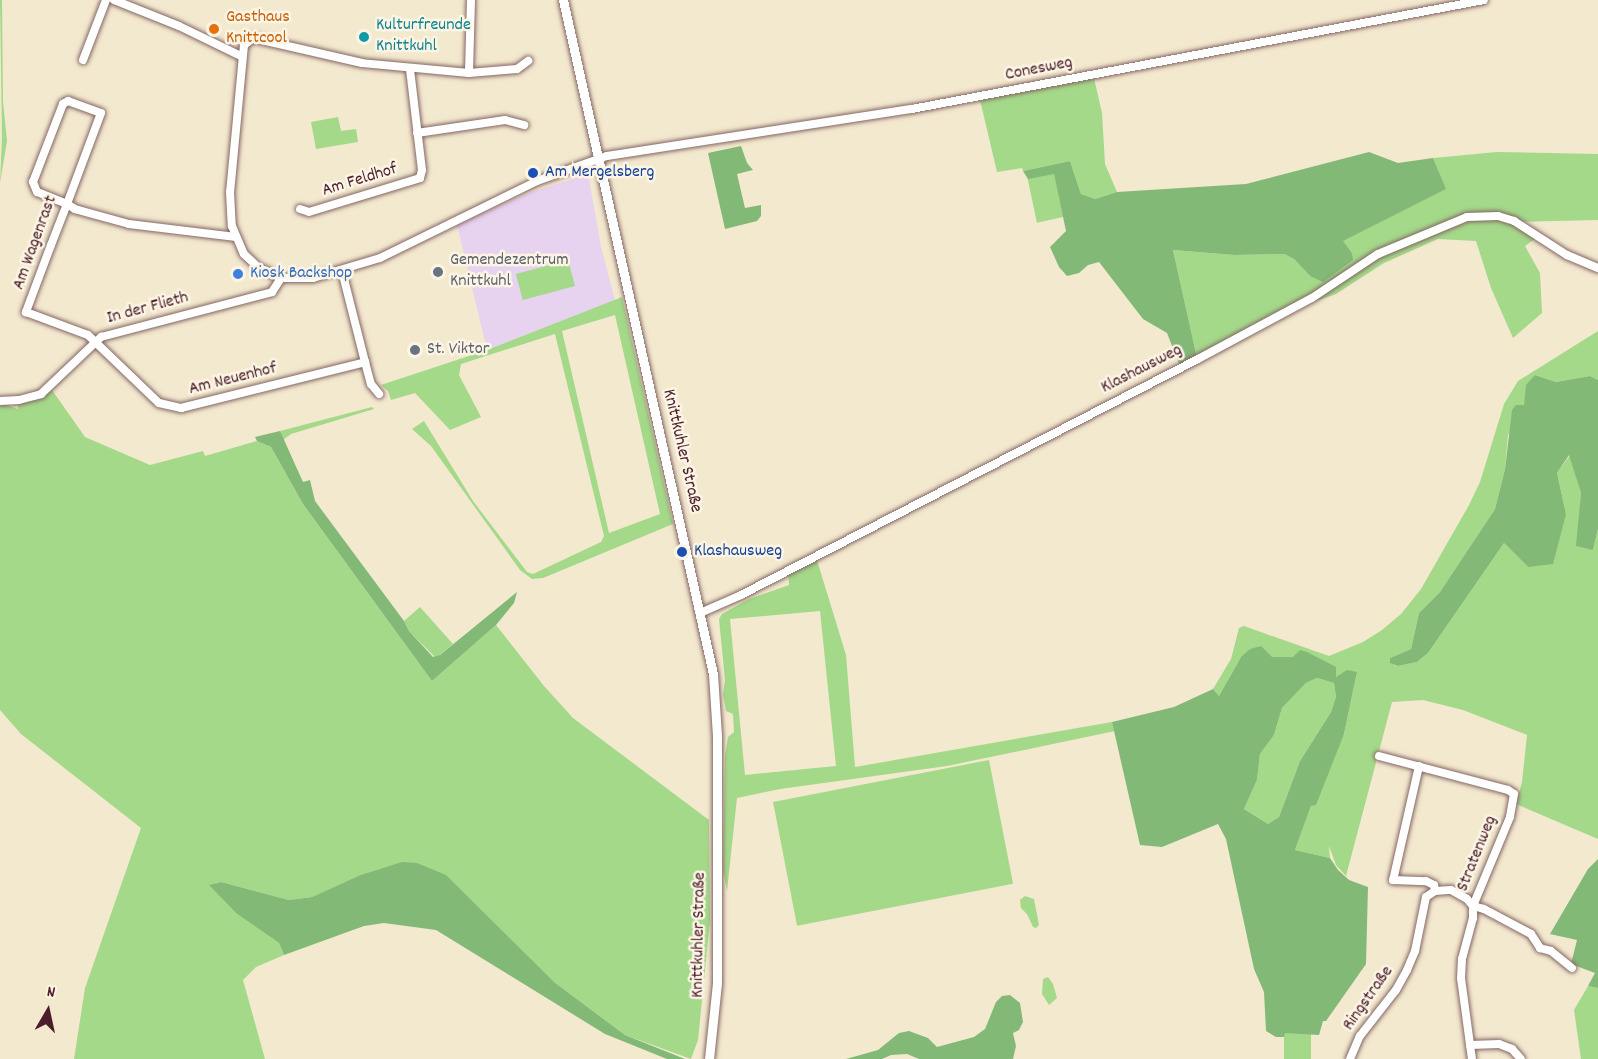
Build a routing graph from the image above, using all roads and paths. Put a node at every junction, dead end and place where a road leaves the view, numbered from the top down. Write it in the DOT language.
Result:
graph roads {
  1 [pos="106,0"];
  2 [pos="114,0"];
  3 [pos="471,0"];
  4 [pos="563,0"];
  5 [pos="1484,0"];
  6 [pos="241,56"];
  7 [pos="83,60"];
  8 [pos="528,61"];
  9 [pos="410,69"];
  10 [pos="470,73"];
  11 [pos="525,124"];
  12 [pos="417,133"];
  13 [pos="597,159"];
  14 [pos="66,204"];
  15 [pos="300,209"];
  16 [pos="236,237"];
  17 [pos="1598,268"];
  18 [pos="342,271"];
  19 [pos="281,278"];
  20 [pos="95,342"];
  21 [pos="365,362"];
  22 [pos="379,394"];
  23 [pos="0,401"];
  24 [pos="700,613"];
  25 [pos="1379,756"];
  26 [pos="1419,766"];
  27 [pos="1435,891"];
  28 [pos="1473,906"];
  29 [pos="1572,968"];
  30 [pos="1470,1045"];
  31 [pos="709,1059"];
  32 [pos="1350,1059"];
  33 [pos="1472,1059"];
  34 [pos="1521,1059"];
  1 -- 7 [label="street"];
  2 -- 6 [label="street"];
  3 -- 10 [label="street"];
  4 -- 13 [label="street, Knittkuhler Straße"];
  5 -- 13 [label="street, Conesweg"];
  6 -- 9 [label="street"];
  6 -- 16 [label="street"];
  8 -- 10 [label="street"];
  9 -- 10 [label="street"];
  9 -- 12 [label="street, Am Feldhof"];
  11 -- 12 [label="street"];
  12 -- 15 [label="street, Am Feldhof"];
  13 -- 18 [label="street"];
  13 -- 24 [label="street, Knittkuhler Straße"];
  14 -- 14 [label="street, Am Wagenrast"];
  14 -- 16 [label="street"];
  14 -- 20 [label="street, Am Wagenrast"];
  16 -- 19 [label="street"];
  17 -- 24 [label="street, Klashausweg"];
  18 -- 19 [label="street"];
  18 -- 21 [label="street"];
  19 -- 20 [label="street, In der Flieth"];
  20 -- 21 [label="street, Am Neuenhof"];
  20 -- 23 [label="street, In der Flieth"];
  21 -- 22 [label="street"];
  24 -- 31 [label="street, Knittkuhler Straße"];
  25 -- 26 [label="street, Stratenweg"];
  26 -- 27 [label="street"];
  26 -- 28 [label="street, Stratenweg"];
  27 -- 28 [label="street"];
  27 -- 32 [label="street, Ringstraße"];
  28 -- 29 [label="street"];
  28 -- 30 [label="street, Stratenweg"];
  30 -- 33 [label="street, Stratenweg"];
  30 -- 34 [label="street"];
}
